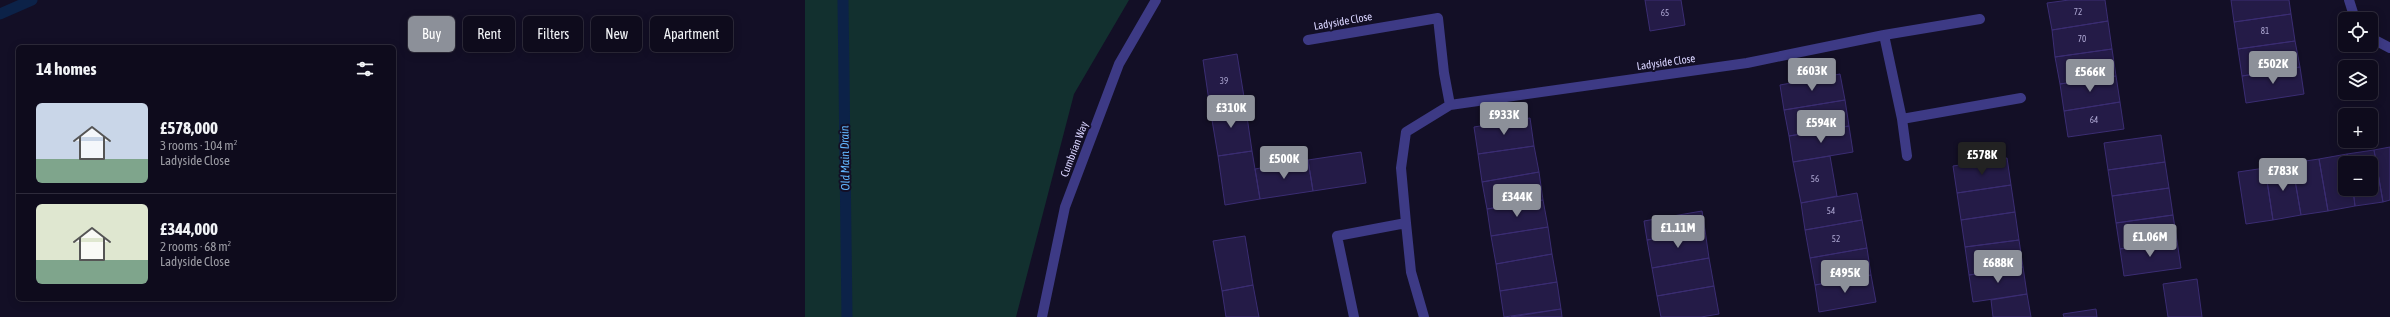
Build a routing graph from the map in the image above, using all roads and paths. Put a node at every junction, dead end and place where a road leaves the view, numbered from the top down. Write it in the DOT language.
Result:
graph roads {
  1 [pos="1156,0"];
  2 [pos="2349,0"];
  3 [pos="2353,12"];
  4 [pos="1980,19"];
  5 [pos="1884,35"];
  6 [pos="1308,40"];
  7 [pos="2378,42"];
  8 [pos="2390,48"];
  9 [pos="2021,98"];
  10 [pos="1450,104"];
  11 [pos="1902,119"];
  12 [pos="1907,156"];
  13 [pos="1406,224"];
  14 [pos="1042,317"];
  15 [pos="1354,317"];
  16 [pos="1424,317"];
  1 -- 14 [label="street, Cumbrian Way"];
  2 -- 3 [label="street"];
  4 -- 5 [label="street, Ladyside Close"];
  5 -- 10 [label="street, Ladyside Close"];
  5 -- 11 [label="street"];
  6 -- 10 [label="street, Ladyside Close"];
  7 -- 8 [label="street"];
  9 -- 11 [label="street"];
  10 -- 13 [label="street, Ladyside Close"];
  11 -- 12 [label="street"];
  13 -- 15 [label="street"];
  13 -- 16 [label="street, Ladyside Close"];
}
